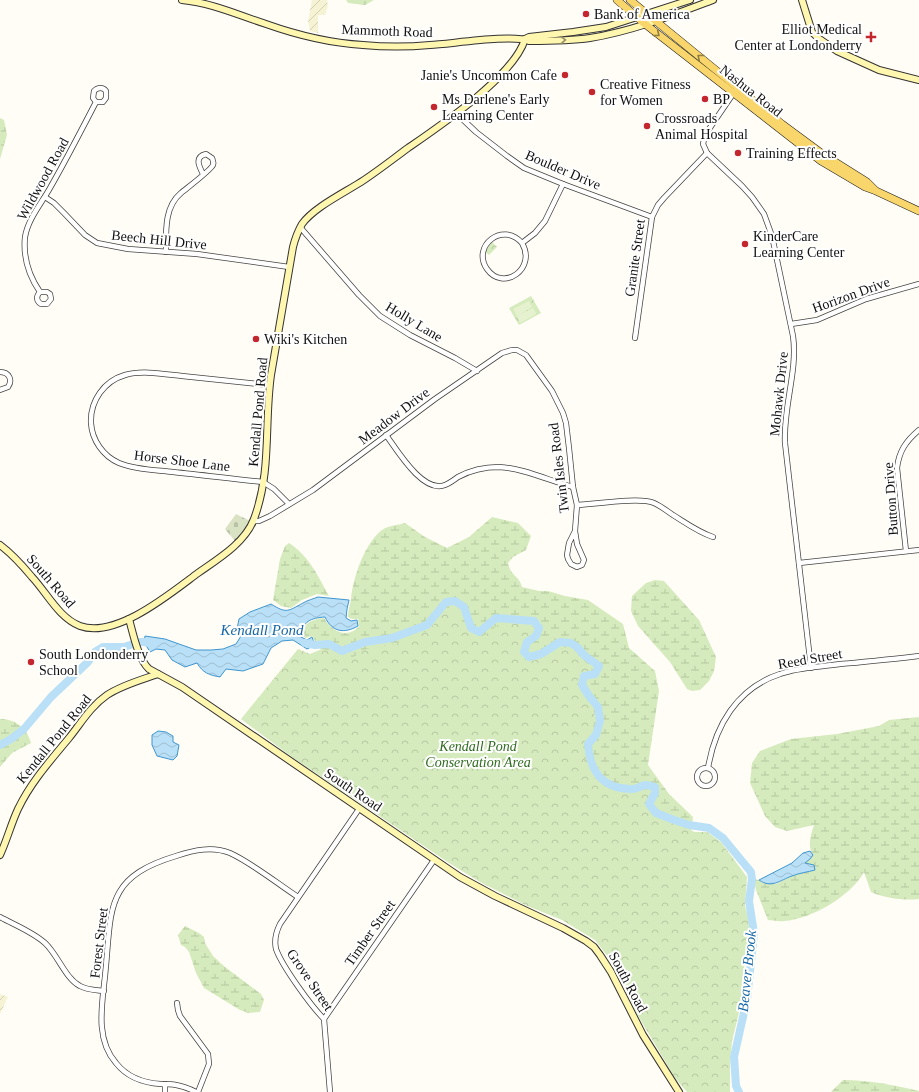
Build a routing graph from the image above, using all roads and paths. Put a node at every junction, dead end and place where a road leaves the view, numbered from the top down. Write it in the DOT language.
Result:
graph roads {
  1 [pos="182,0"];
  2 [pos="617,0"];
  3 [pos="630,0"];
  4 [pos="690,0"];
  5 [pos="713,0"];
  6 [pos="802,0"];
  7 [pos="648,14"];
  8 [pos="637,18"];
  9 [pos="655,21"];
  10 [pos="645,24"];
  11 [pos="525,39"];
  12 [pos="919,80"];
  13 [pos="735,90"];
  14 [pos="96,102"];
  15 [pos="456,113"];
  16 [pos="707,153"];
  17 [pos="203,174"];
  18 [pos="563,184"];
  19 [pos="45,197"];
  20 [pos="919,211"];
  21 [pos="652,217"];
  22 [pos="300,227"];
  23 [pos="522,244"];
  24 [pos="166,252"];
  25 [pos="289,267"];
  26 [pos="919,284"];
  27 [pos="40,292"];
  28 [pos="791,324"];
  29 [pos="635,338"];
  30 [pos="515,350"];
  31 [pos="477,371"];
  32 [pos="0,372"];
  33 [pos="269,385"];
  34 [pos="0,390"];
  35 [pos="919,430"];
  36 [pos="386,435"];
  37 [pos="263,482"];
  38 [pos="573,487"];
  39 [pos="289,504"];
  40 [pos="577,505"];
  41 [pos="253,522"];
  42 [pos="575,531"];
  43 [pos="713,538"];
  44 [pos="0,545"];
  45 [pos="919,550"];
  46 [pos="906,551"];
  47 [pos="799,563"];
  48 [pos="129,619"];
  49 [pos="919,656"];
  50 [pos="145,666"];
  51 [pos="811,668"];
  52 [pos="158,674"];
  53 [pos="139,680"];
  54 [pos="708,768"];
  55 [pos="359,809"];
  56 [pos="0,855"];
  57 [pos="434,860"];
  58 [pos="298,897"];
  59 [pos="0,917"];
  60 [pos="104,991"];
  61 [pos="177,1003"];
  62 [pos="324,1019"];
  63 [pos="165,1084"];
  64 [pos="165,1092"];
  65 [pos="197,1092"];
  66 [pos="330,1092"];
  67 [pos="679,1092"];
  1 -- 11 [label="street, Mammoth Road"];
  2 -- 8 [label="main road, Nashua Road"];
  3 -- 7 [label="main road, Nashua Road"];
  4 -- 7 [label="street, Mammoth Road"];
  5 -- 9 [label="street, Mammoth Road"];
  6 -- 12 [label="street"];
  7 -- 8 [label="street, Mammoth Road"];
  7 -- 9 [label="main road, Nashua Road"];
  8 -- 10 [label="main road, Nashua Road"];
  8 -- 11 [label="street, Mammoth Road"];
  9 -- 10 [label="street, Mammoth Road"];
  13 -- 9 [label="main road, Nashua Road, one-way"];
  11 -- 10 [label="street, Mammoth Road, one-way"];
  10 -- 13 [label="main road, Nashua Road, one-way"];
  11 -- 15 [label="street, Kendall Pond Road"];
  13 -- 16 [label="street"];
  13 -- 20 [label="main road, Nashua Road"];
  14 -- 19 [label="street, Wildwood Road"];
  15 -- 18 [label="street, Boulder Drive"];
  15 -- 22 [label="street, Kendall Pond Road"];
  16 -- 21 [label="street, Granite Street"];
  16 -- 28 [label="street, Mohawk Drive"];
  17 -- 24 [label="street"];
  18 -- 21 [label="street, Boulder Drive"];
  18 -- 23 [label="street"];
  19 -- 24 [label="street, Beech Hill Drive"];
  19 -- 27 [label="street, Wildwood Road"];
  21 -- 29 [label="street, Granite Street"];
  22 -- 25 [label="street, Kendall Pond Road"];
  22 -- 31 [label="street, Holly Lane"];
  23 -- 23 [label="street"];
  24 -- 25 [label="street, Beech Hill Drive"];
  25 -- 33 [label="street, Kendall Pond Road"];
  26 -- 28 [label="street, Horizon Drive"];
  28 -- 47 [label="street, Mohawk Drive"];
  30 -- 31 [label="street, Meadow Drive"];
  30 -- 38 [label="street, Twin Isles Road"];
  31 -- 36 [label="street, Meadow Drive"];
  32 -- 34 [label="street"];
  33 -- 37 [label="street, Kendall Pond Road"];
  33 -- 37 [label="street, Horse Shoe Lane"];
  35 -- 46 [label="street, Button Drive"];
  36 -- 38 [label="street"];
  36 -- 39 [label="street, Meadow Drive"];
  37 -- 39 [label="street"];
  37 -- 41 [label="street, Kendall Pond Road"];
  38 -- 40 [label="street, Twin Isles Road"];
  39 -- 41 [label="street, Meadow Drive"];
  40 -- 42 [label="street, Twin Isles Road"];
  40 -- 43 [label="street"];
  41 -- 48 [label="street, Kendall Pond Road"];
  42 -- 42 [label="street, Twin Isles Road"];
  44 -- 48 [label="street, South Road"];
  45 -- 46 [label="street"];
  46 -- 47 [label="street"];
  47 -- 51 [label="street, Mohawk Drive"];
  48 -- 50 [label="street"];
  49 -- 51 [label="street, Reed Street"];
  50 -- 52 [label="street, South Road"];
  50 -- 53 [label="street"];
  51 -- 54 [label="street, Reed Street"];
  52 -- 53 [label="street, Kendall Pond Road"];
  52 -- 55 [label="street, South Road"];
  53 -- 56 [label="street, Kendall Pond Road"];
  55 -- 57 [label="street, South Road"];
  55 -- 58 [label="street, Grove Street"];
  57 -- 62 [label="street, Timber Street"];
  57 -- 67 [label="street, South Road"];
  58 -- 60 [label="street, Forest Street"];
  58 -- 62 [label="street, Grove Street"];
  59 -- 60 [label="street"];
  60 -- 63 [label="street, Forest Street"];
  61 -- 65 [label="street"];
  62 -- 66 [label="street, Grove Street"];
  63 -- 64 [label="street"];
  63 -- 65 [label="street, Forest Street"];
}
